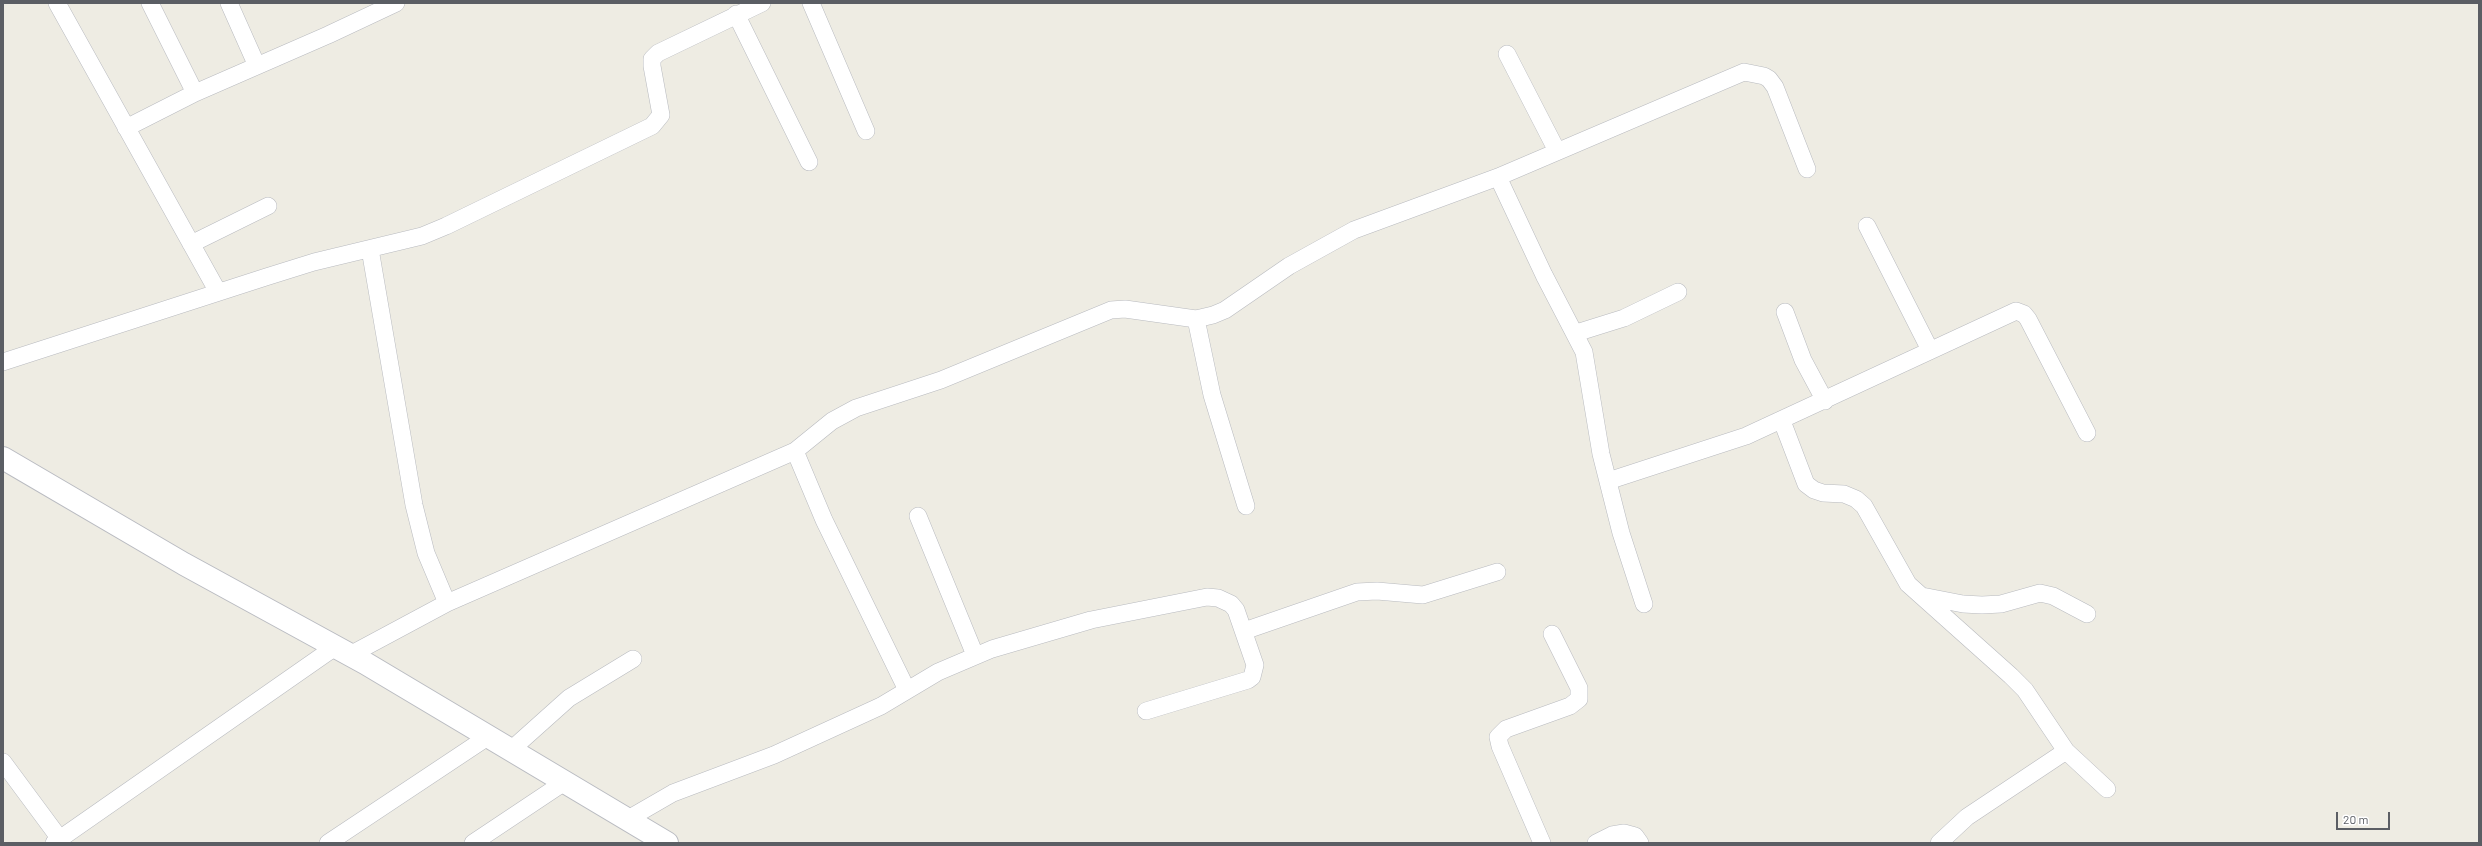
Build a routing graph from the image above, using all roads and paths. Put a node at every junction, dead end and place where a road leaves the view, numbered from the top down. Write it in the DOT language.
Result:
graph roads {
  1 [pos="57,3"];
  2 [pos="150,3"];
  3 [pos="229,3"];
  4 [pos="396,3"];
  5 [pos="762,3"];
  6 [pos="811,3"];
  7 [pos="736,14"];
  8 [pos="1507,54"];
  9 [pos="257,66"];
  10 [pos="195,93"];
  11 [pos="126,128"];
  12 [pos="866,132"];
  13 [pos="1557,151"];
  14 [pos="809,162"];
  15 [pos="1807,169"];
  16 [pos="1498,177"];
  17 [pos="268,206"];
  18 [pos="1868,226"];
  19 [pos="191,244"];
  20 [pos="370,249"];
  21 [pos="218,292"];
  22 [pos="1678,292"];
  23 [pos="1785,312"];
  24 [pos="1196,319"];
  25 [pos="1576,333"];
  26 [pos="1930,350"];
  27 [pos="3,362"];
  28 [pos="1825,401"];
  29 [pos="1782,421"];
  30 [pos="2087,434"];
  31 [pos="795,451"];
  32 [pos="3,458"];
  33 [pos="1608,481"];
  34 [pos="1246,506"];
  35 [pos="918,516"];
  36 [pos="1497,572"];
  37 [pos="1920,595"];
  38 [pos="447,603"];
  39 [pos="1644,604"];
  40 [pos="2088,614"];
  41 [pos="1244,631"];
  42 [pos="1552,634"];
  43 [pos="342,651"];
  44 [pos="975,655"];
  45 [pos="633,659"];
  46 [pos="907,690"];
  47 [pos="1146,711"];
  48 [pos="489,736"];
  49 [pos="512,749"];
  50 [pos="2066,751"];
  51 [pos="3,762"];
  52 [pos="566,781"];
  53 [pos="2107,790"];
  54 [pos="628,819"];
  55 [pos="57,841"];
  56 [pos="328,843"];
  57 [pos="473,843"];
  58 [pos="667,843"];
  59 [pos="1542,843"];
  60 [pos="1596,843"];
  61 [pos="1640,843"];
  62 [pos="1939,843"];
  1 -- 11 [label="street"];
  2 -- 10 [label="street"];
  3 -- 9 [label="street"];
  4 -- 9 [label="street"];
  5 -- 7 [label="street"];
  6 -- 12 [label="street"];
  7 -- 14 [label="street"];
  7 -- 20 [label="street"];
  8 -- 13 [label="street"];
  9 -- 10 [label="street"];
  10 -- 11 [label="street"];
  11 -- 19 [label="street"];
  13 -- 15 [label="street"];
  13 -- 16 [label="street"];
  16 -- 24 [label="street"];
  16 -- 25 [label="street"];
  17 -- 19 [label="street"];
  18 -- 26 [label="street"];
  19 -- 21 [label="street"];
  20 -- 21 [label="street"];
  20 -- 38 [label="street"];
  21 -- 27 [label="street"];
  22 -- 25 [label="street"];
  23 -- 28 [label="street"];
  24 -- 31 [label="street"];
  24 -- 34 [label="street"];
  25 -- 33 [label="street"];
  26 -- 28 [label="street"];
  26 -- 30 [label="street"];
  28 -- 29 [label="street"];
  29 -- 33 [label="street"];
  29 -- 37 [label="street"];
  31 -- 38 [label="street"];
  31 -- 46 [label="street"];
  32 -- 43 [label="street"];
  33 -- 39 [label="street"];
  35 -- 44 [label="street"];
  36 -- 41 [label="street"];
  37 -- 40 [label="street"];
  37 -- 50 [label="street"];
  38 -- 43 [label="street"];
  41 -- 44 [label="street"];
  41 -- 47 [label="street"];
  42 -- 59 [label="street"];
  43 -- 48 [label="street"];
  43 -- 55 [label="street"];
  44 -- 46 [label="street"];
  45 -- 49 [label="street"];
  46 -- 54 [label="street"];
  48 -- 49 [label="street"];
  48 -- 56 [label="street"];
  49 -- 52 [label="street"];
  50 -- 53 [label="street"];
  50 -- 62 [label="street"];
  51 -- 55 [label="street"];
  52 -- 54 [label="street"];
  52 -- 57 [label="street"];
  54 -- 58 [label="street"];
  60 -- 61 [label="street"];
}
